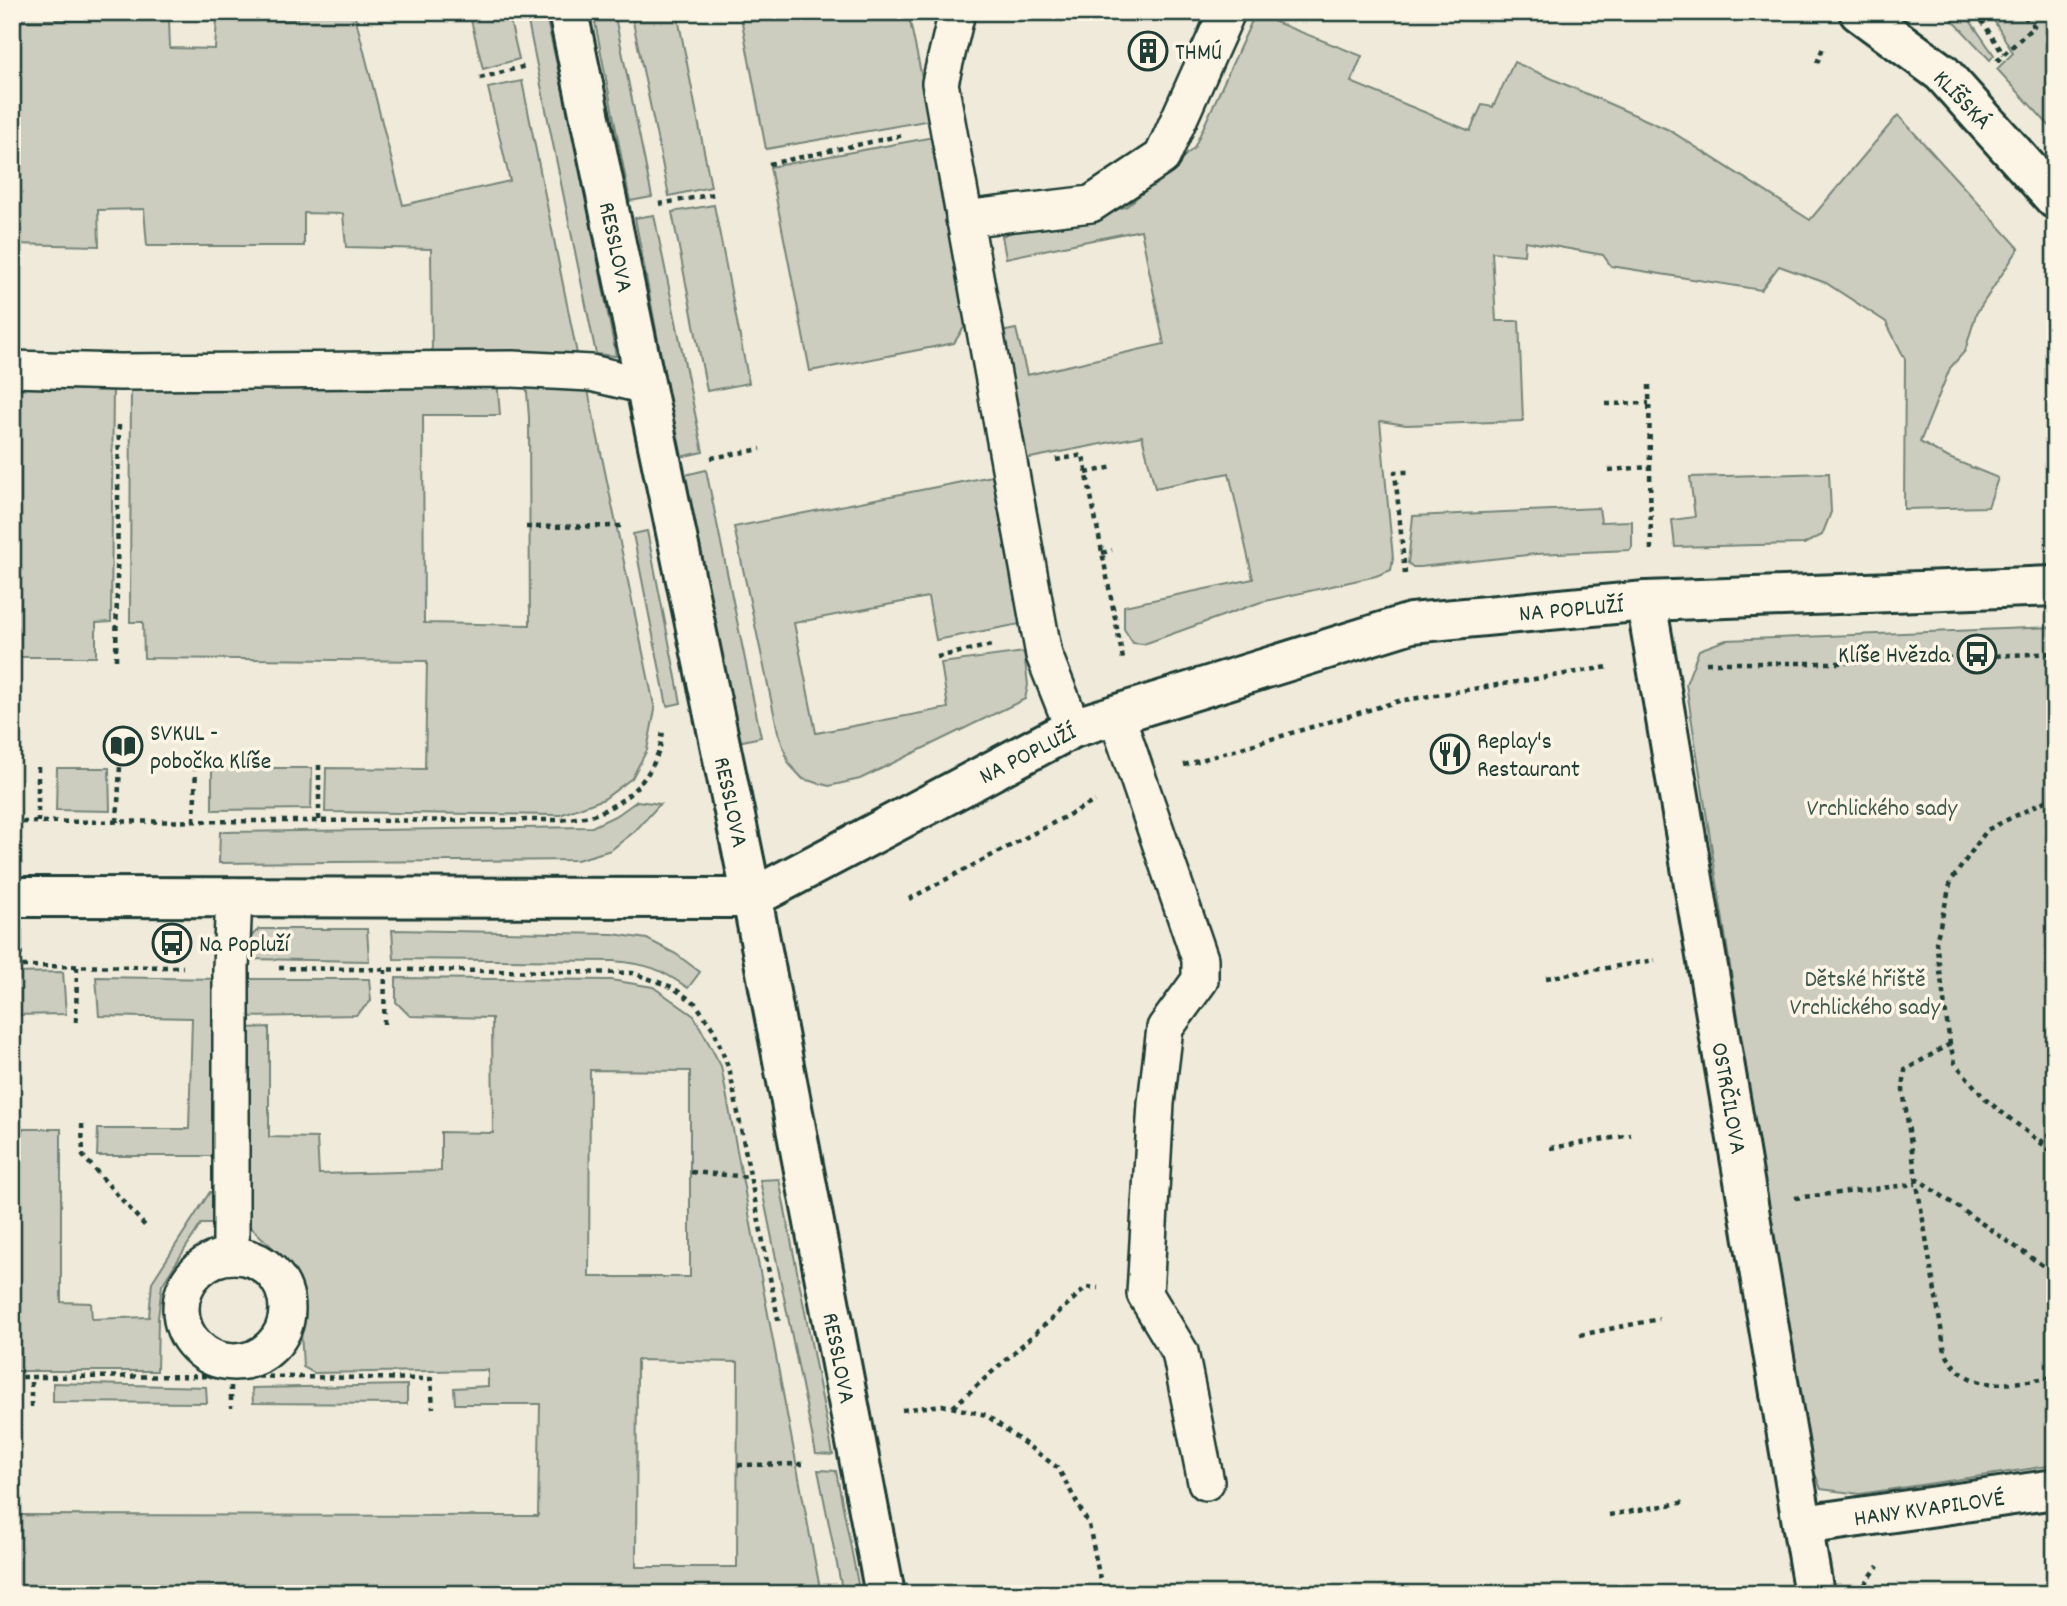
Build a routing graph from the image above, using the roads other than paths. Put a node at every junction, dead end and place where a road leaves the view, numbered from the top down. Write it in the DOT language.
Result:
graph roads {
  1 [pos="568,12"];
  2 [pos="957,12"];
  3 [pos="1227,12"];
  4 [pos="1859,12"];
  5 [pos="2055,199"];
  6 [pos="964,219"];
  7 [pos="12,369"];
  8 [pos="646,386"];
  9 [pos="2055,586"];
  10 [pos="1646,601"];
  11 [pos="1116,714"];
  12 [pos="1073,728"];
  13 [pos="234,896"];
  14 [pos="12,897"];
  15 [pos="752,898"];
  16 [pos="231,1256"];
  17 [pos="1206,1482"];
  18 [pos="2055,1489"];
  19 [pos="1803,1525"];
  20 [pos="885,1594"];
  21 [pos="1814,1594"];
  1 -- 8 [label="street, RESSLOVA"];
  2 -- 6 [label="lane"];
  3 -- 6 [label="lane"];
  4 -- 5 [label="street, KLÍŠSKÁ"];
  6 -- 12 [label="lane"];
  7 -- 8 [label="lane"];
  8 -- 15 [label="street, RESSLOVA"];
  9 -- 10 [label="street, NA POPLUŽÍ"];
  10 -- 11 [label="street, NA POPLUŽÍ"];
  10 -- 19 [label="street, OSTRČILOVA"];
  11 -- 12 [label="street, NA POPLUŽÍ"];
  11 -- 17 [label="lane"];
  12 -- 15 [label="street, NA POPLUŽÍ"];
  13 -- 14 [label="street, NA POPLUŽÍ"];
  13 -- 15 [label="street, NA POPLUŽÍ"];
  13 -- 16 [label="lane"];
  15 -- 20 [label="street, RESSLOVA"];
  16 -- 16 [label="lane"];
  18 -- 19 [label="street, HANY KVAPILOVÉ"];
  19 -- 21 [label="street, OSTRČILOVA"];
}
